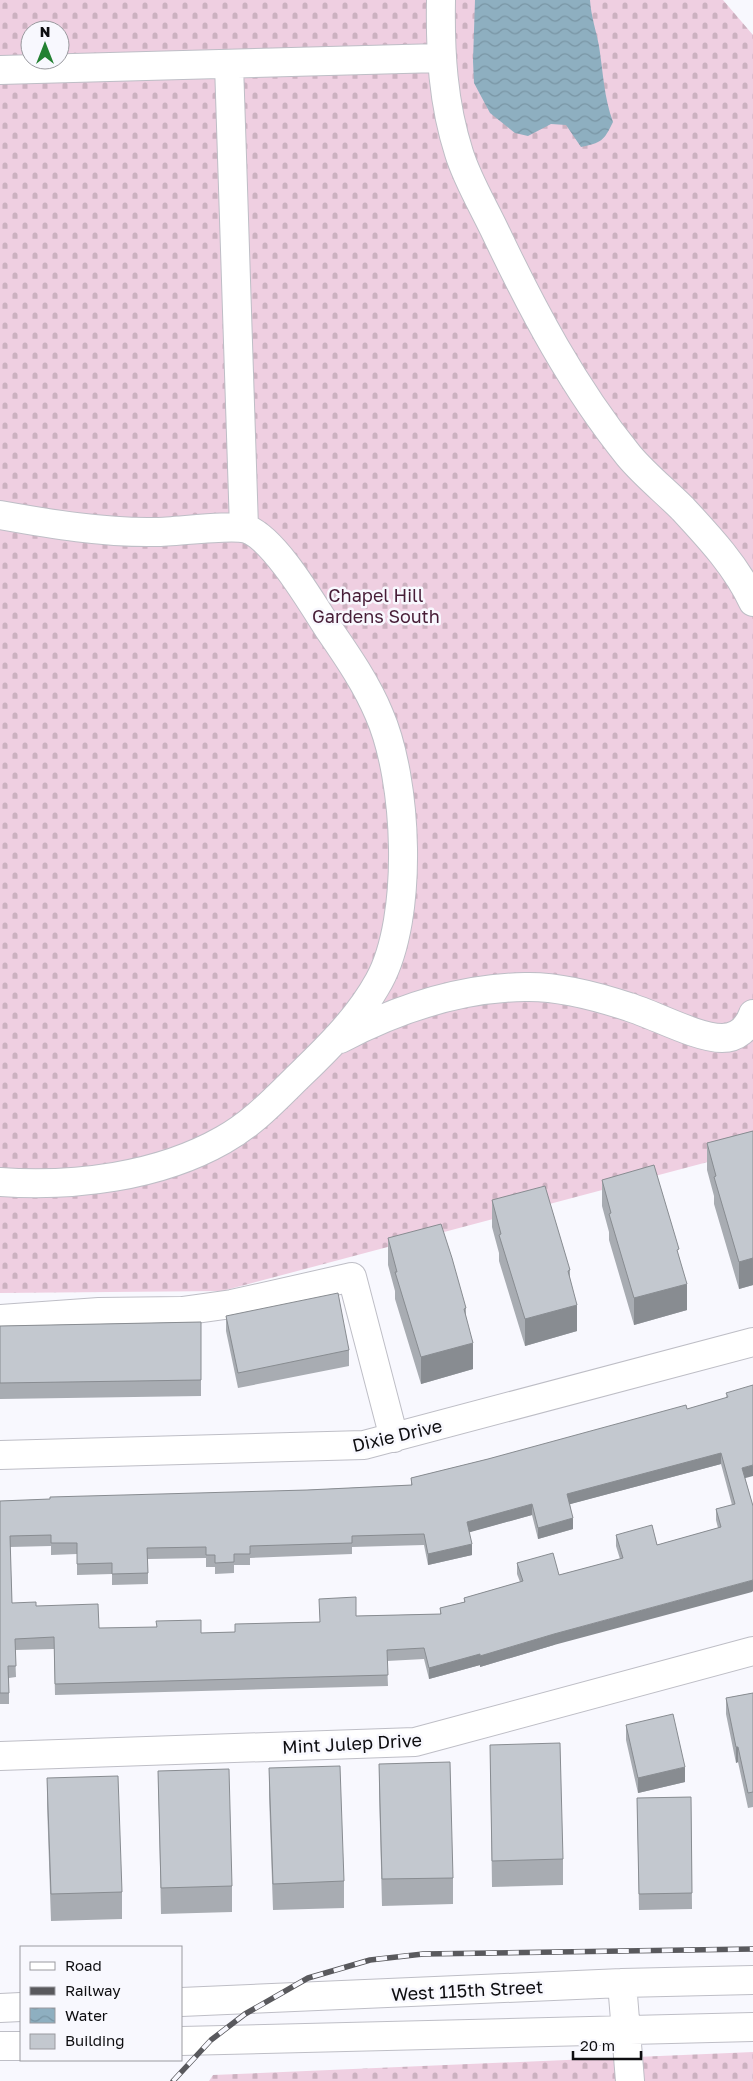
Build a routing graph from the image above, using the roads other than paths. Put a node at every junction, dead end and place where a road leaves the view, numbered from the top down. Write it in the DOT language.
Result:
graph roads {
  1 [pos="441,0"];
  2 [pos="440,58"];
  3 [pos="229,64"];
  4 [pos="0,70"];
  5 [pos="0,515"];
  6 [pos="244,528"];
  7 [pos="753,602"];
  8 [pos="753,1014"];
  9 [pos="332,1043"];
  10 [pos="0,1182"];
  11 [pos="0,1319"];
  12 [pos="753,1342"];
  13 [pos="394,1438"];
  14 [pos="0,1455"];
  15 [pos="753,1651"];
  16 [pos="0,1756"];
  17 [pos="753,1980"];
  18 [pos="622,1983"];
  19 [pos="182,2002"];
  20 [pos="20,2007"];
  21 [pos="0,2008"];
  22 [pos="753,2027"];
  23 [pos="627,2030"];
  24 [pos="182,2041"];
  25 [pos="0,2046"];
  26 [pos="20,2046"];
  27 [pos="630,2081"];
  1 -- 2 [label="street"];
  2 -- 3 [label="street"];
  2 -- 7 [label="street"];
  3 -- 4 [label="street"];
  3 -- 6 [label="street"];
  5 -- 6 [label="street"];
  6 -- 9 [label="street"];
  8 -- 9 [label="street"];
  9 -- 10 [label="street"];
  11 -- 13 [label="street"];
  12 -- 13 [label="street, Dixie Drive"];
  13 -- 14 [label="street, Dixie Drive"];
  15 -- 16 [label="street, Mint Julep Drive"];
  17 -- 18 [label="street, West 115th Street"];
  18 -- 19 [label="street, West 115th Street"];
  18 -- 23 [label="street"];
  20 -- 21 [label="street"];
  22 -- 23 [label="street"];
  23 -- 24 [label="street"];
  23 -- 27 [label="street"];
  25 -- 26 [label="street"];
}
